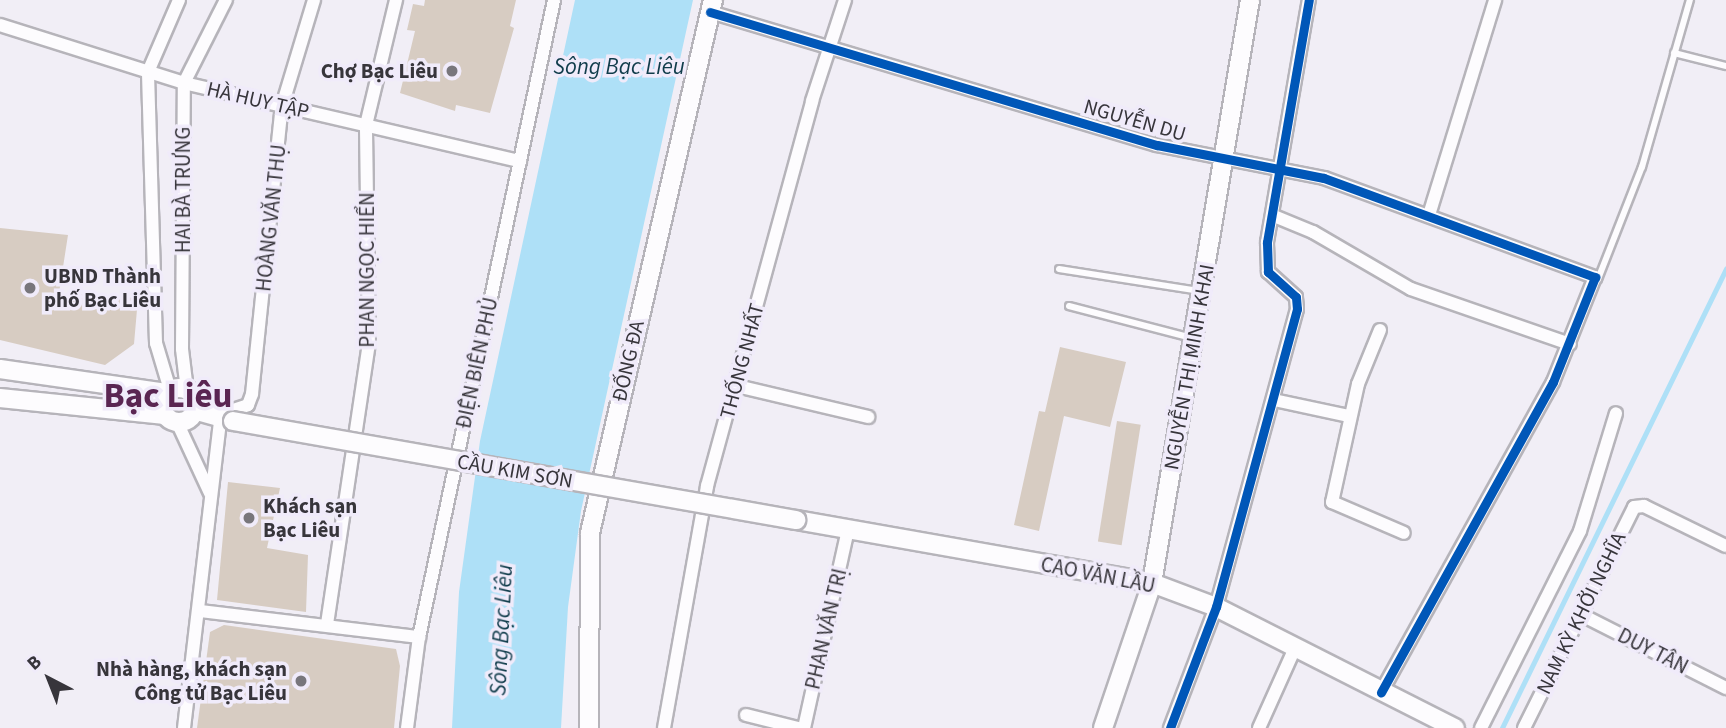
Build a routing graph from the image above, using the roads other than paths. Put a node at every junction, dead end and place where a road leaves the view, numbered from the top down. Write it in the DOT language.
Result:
graph roads {
  1 [pos="179,0"];
  2 [pos="226,0"];
  3 [pos="314,0"];
  4 [pos="396,0"];
  5 [pos="554,0"];
  6 [pos="845,0"];
  7 [pos="1250,0"];
  8 [pos="1310,0"];
  9 [pos="1495,0"];
  10 [pos="1690,0"];
  11 [pos="711,6"];
  12 [pos="0,25"];
  13 [pos="829,49"];
  14 [pos="1674,53"];
  15 [pos="1726,66"];
  16 [pos="148,72"];
  17 [pos="184,83"];
  18 [pos="282,106"];
  19 [pos="366,125"];
  20 [pos="520,161"];
  21 [pos="1225,162"];
  22 [pos="1283,167"];
  23 [pos="1429,215"];
  24 [pos="1273,216"];
  25 [pos="1059,269"];
  26 [pos="1593,276"];
  27 [pos="1202,291"];
  28 [pos="1069,306"];
  29 [pos="1380,330"];
  30 [pos="1194,338"];
  31 [pos="1570,344"];
  32 [pos="0,369"];
  33 [pos="737,386"];
  34 [pos="174,391"];
  35 [pos="0,398"];
  36 [pos="1275,400"];
  37 [pos="194,411"];
  38 [pos="1616,413"];
  39 [pos="1349,416"];
  40 [pos="868,417"];
  41 [pos="171,419"];
  42 [pos="227,421"];
  43 [pos="210,494"];
  44 [pos="796,520"];
  45 [pos="848,529"];
  46 [pos="1404,533"];
  47 [pos="1726,546"];
  48 [pos="1152,583"];
  49 [pos="1216,607"];
  50 [pos="200,611"];
  51 [pos="1580,614"];
  52 [pos="327,624"];
  53 [pos="419,637"];
  54 [pos="1295,648"];
  55 [pos="1726,688"];
  56 [pos="1381,692"];
  57 [pos="746,715"];
  58 [pos="184,728"];
  59 [pos="407,728"];
  60 [pos="589,728"];
  61 [pos="664,728"];
  62 [pos="801,728"];
  63 [pos="1103,728"];
  64 [pos="1170,728"];
  65 [pos="1259,728"];
  66 [pos="1455,728"];
  67 [pos="1481,728"];
  68 [pos="1524,728"];
  1 -- 16 [label="street, HAI BÀ TRƯNG"];
  2 -- 17 [label="street, HAI BÀ TRƯNG"];
  3 -- 18 [label="street, HOÀNG VĂN THỤ"];
  4 -- 19 [label="street, PHAN NGỌC HIỂN"];
  5 -- 20 [label="street, ĐIỆN BIÊN PHỦ"];
  6 -- 13 [label="street, THỐNG NHẤT"];
  7 -- 21 [label="main road, NGUYỄN THỊ MINH KHAI"];
  8 -- 22 [label="street"];
  9 -- 23 [label="street"];
  10 -- 14 [label="lane"];
  11 -- 13 [label="street, NGUYỄN DU"];
  11 -- 60 [label="main road, ĐỐNG ĐA"];
  12 -- 16 [label="street, HÀ HUY TẬP"];
  13 -- 21 [label="street, NGUYỄN DU"];
  13 -- 33 [label="street, THỐNG NHẤT"];
  14 -- 15 [label="lane"];
  14 -- 26 [label="lane"];
  16 -- 17 [label="street, HÀ HUY TẬP"];
  16 -- 34 [label="street, HAI BÀ TRƯNG"];
  17 -- 18 [label="street, HÀ HUY TẬP"];
  17 -- 34 [label="street, HAI BÀ TRƯNG"];
  18 -- 19 [label="street, HÀ HUY TẬP"];
  18 -- 42 [label="street, HOÀNG VĂN THỤ"];
  19 -- 20 [label="street, HÀ HUY TẬP"];
  19 -- 52 [label="street, PHAN NGỌC HIỂN"];
  20 -- 53 [label="street, ĐIỆN BIÊN PHỦ"];
  21 -- 22 [label="street, NGUYỄN DU"];
  21 -- 27 [label="main road, NGUYỄN THỊ MINH KHAI"];
  22 -- 23 [label="street, NGUYỄN DU"];
  22 -- 24 [label="street"];
  23 -- 26 [label="street, NGUYỄN DU"];
  24 -- 31 [label="street"];
  24 -- 36 [label="street"];
  25 -- 27 [label="lane"];
  26 -- 31 [label="street"];
  27 -- 30 [label="main road, NGUYỄN THỊ MINH KHAI"];
  28 -- 30 [label="lane"];
  29 -- 39 [label="street"];
  30 -- 48 [label="main road, NGUYỄN THỊ MINH KHAI"];
  31 -- 56 [label="street"];
  32 -- 34 [label="main road"];
  33 -- 40 [label="street"];
  33 -- 61 [label="street, THỐNG NHẤT"];
  34 -- 37 [label="main road"];
  34 -- 41 [label="main road"];
  35 -- 41 [label="main road"];
  36 -- 39 [label="street"];
  36 -- 49 [label="street"];
  37 -- 41 [label="main road"];
  37 -- 42 [label="main road, CẦU KIM SƠN"];
  38 -- 67 [label="street"];
  39 -- 46 [label="street"];
  41 -- 43 [label="street"];
  42 -- 43 [label="street"];
  42 -- 44 [label="main road, CẦU KIM SƠN, bridge"];
  43 -- 50 [label="street"];
  44 -- 45 [label="main road, CAO VĂN LẦU"];
  45 -- 48 [label="main road, CAO VĂN LẦU"];
  45 -- 62 [label="street, PHAN VĂN TRỊ"];
  47 -- 51 [label="street, NAM KỲ KHỞI NGHĨA"];
  48 -- 49 [label="main road, CAO VĂN LẦU"];
  48 -- 63 [label="main road, NGUYỄN THỊ MINH KHAI"];
  49 -- 54 [label="main road, CAO VĂN LẦU"];
  49 -- 64 [label="street"];
  50 -- 52 [label="street"];
  50 -- 58 [label="street"];
  51 -- 55 [label="street, DUY TÂN"];
  51 -- 68 [label="street, NAM KỲ KHỞI NGHĨA"];
  52 -- 53 [label="street"];
  53 -- 59 [label="street, ĐIỆN BIÊN PHỦ"];
  54 -- 56 [label="main road, CAO VĂN LẦU"];
  54 -- 65 [label="street"];
  56 -- 66 [label="main road, CAO VĂN LẦU"];
  57 -- 62 [label="street"];
}
